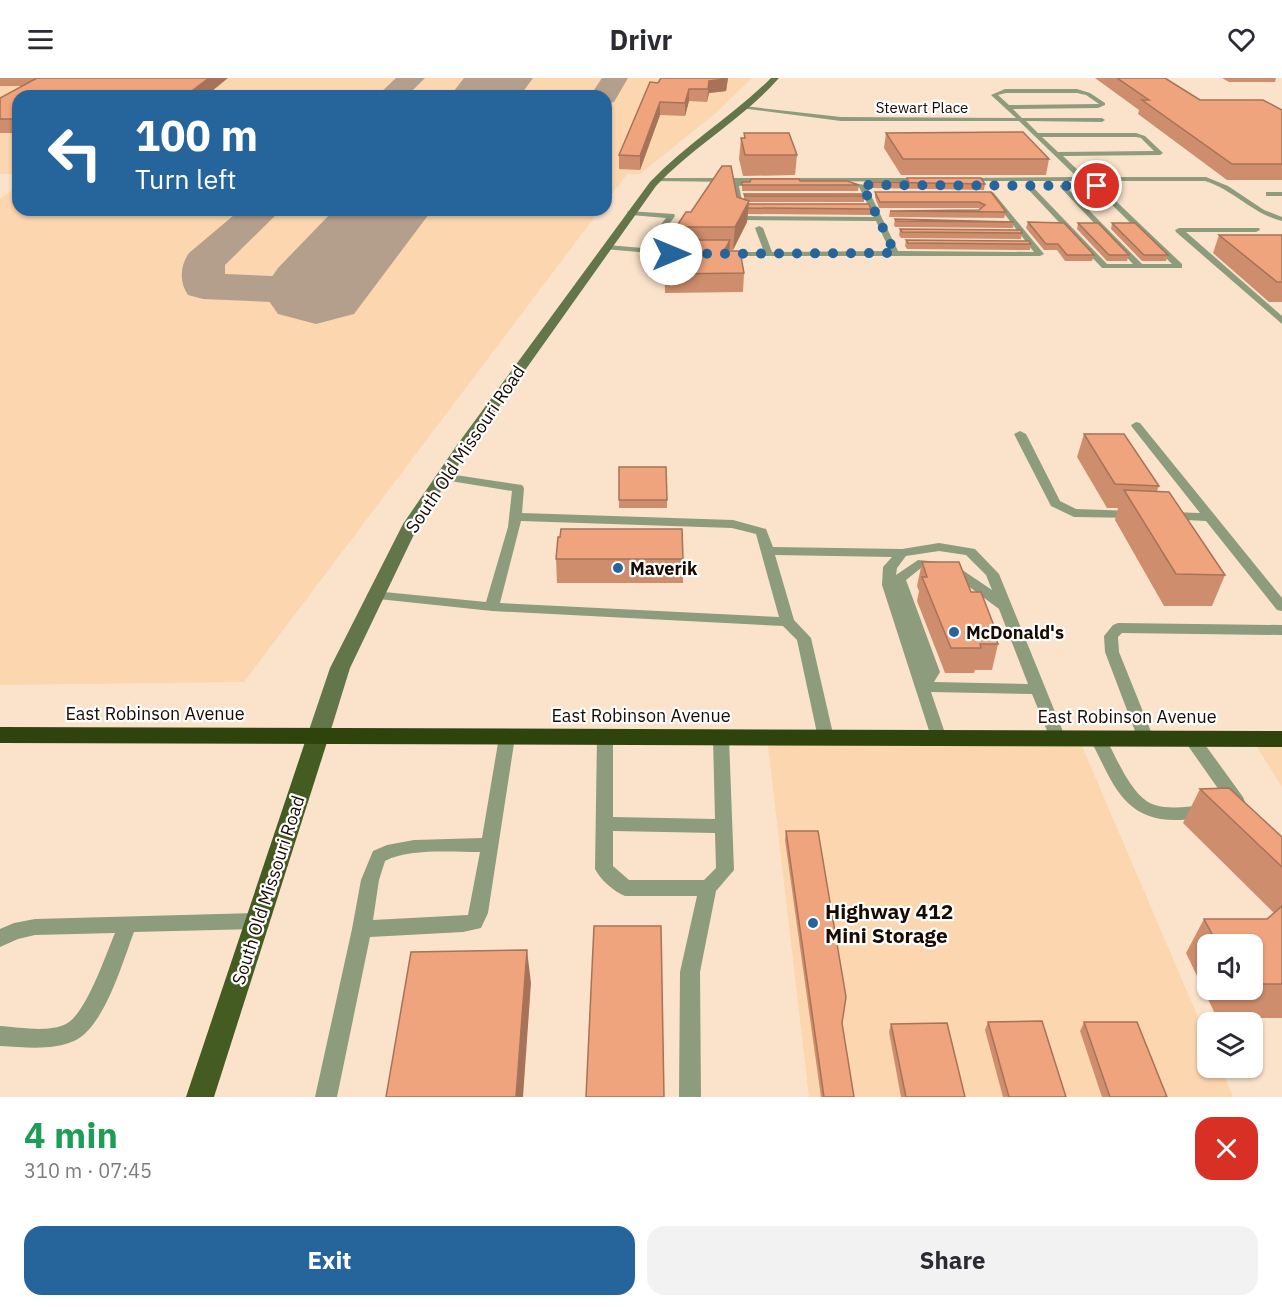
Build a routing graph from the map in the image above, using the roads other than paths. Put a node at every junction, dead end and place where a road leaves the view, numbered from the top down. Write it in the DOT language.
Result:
graph roads {
  1 [pos="775,78"];
  2 [pos="1007,107"];
  3 [pos="743,108"];
  4 [pos="1020,120"];
  5 [pos="1102,120"];
  6 [pos="1036,135"];
  7 [pos="1139,143"];
  8 [pos="1151,143"];
  9 [pos="1046,144"];
  10 [pos="1057,144"];
  11 [pos="1056,154"];
  12 [pos="656,180"];
  13 [pos="675,180"];
  14 [pos="1083,180"];
  15 [pos="735,184"];
  16 [pos="862,185"];
  17 [pos="987,185"];
  18 [pos="1029,186"];
  19 [pos="1062,186"];
  20 [pos="878,193"];
  21 [pos="982,194"];
  22 [pos="993,194"];
  23 [pos="1269,194"];
  24 [pos="1282,194"];
  25 [pos="737,195"];
  26 [pos="749,195"];
  27 [pos="855,195"];
  28 [pos="882,202"];
  29 [pos="988,202"];
  30 [pos="1000,202"];
  31 [pos="740,206"];
  32 [pos="751,206"];
  33 [pos="861,206"];
  34 [pos="873,207"];
  35 [pos="886,212"];
  36 [pos="998,212"];
  37 [pos="1009,212"];
  38 [pos="631,213"];
  39 [pos="1282,219"];
  40 [pos="891,221"];
  41 [pos="1004,222"];
  42 [pos="1016,222"];
  43 [pos="759,228"];
  44 [pos="1256,230"];
  45 [pos="884,231"];
  46 [pos="896,231"];
  47 [pos="1011,232"];
  48 [pos="1023,232"];
  49 [pos="889,242"];
  50 [pos="901,242"];
  51 [pos="1020,243"];
  52 [pos="1032,243"];
  53 [pos="607,247"];
  54 [pos="645,250"];
  55 [pos="895,253"];
  56 [pos="693,254"];
  57 [pos="714,254"];
  58 [pos="769,254"];
  59 [pos="1140,266"];
  60 [pos="1282,321"];
  61 [pos="1136,425"];
  62 [pos="1020,434"];
  63 [pos="442,477"];
  64 [pos="515,517"];
  65 [pos="1210,517"];
  66 [pos="768,551"];
  67 [pos="902,553"];
  68 [pos="374,595"];
  69 [pos="492,607"];
  70 [pos="1282,607"];
  71 [pos="1008,609"];
  72 [pos="787,622"];
  73 [pos="1282,630"];
  74 [pos="922,687"];
  75 [pos="1039,689"];
  76 [pos="0,735"];
  77 [pos="318,736"];
  78 [pos="507,737"];
  79 [pos="605,737"];
  80 [pos="721,738"];
  81 [pos="826,738"];
  82 [pos="939,739"];
  83 [pos="1058,739"];
  84 [pos="1098,739"];
  85 [pos="1146,739"];
  86 [pos="1192,739"];
  87 [pos="1281,741"];
  88 [pos="604,824"];
  89 [pos="724,826"];
  90 [pos="490,845"];
  91 [pos="708,888"];
  92 [pos="257,921"];
  93 [pos="128,924"];
  94 [pos="362,929"];
  95 [pos="0,939"];
  96 [pos="0,1036"];
  97 [pos="200,1097"];
  98 [pos="326,1097"];
  99 [pos="690,1097"];
  1 -- 3 [label="main road, South Old Missouri Road"];
  2 -- 2 [label="lane"];
  2 -- 4 [label="lane"];
  3 -- 4 [label="lane, Stewart Place"];
  3 -- 12 [label="main road, South Old Missouri Road"];
  4 -- 5 [label="lane, Stewart Place"];
  4 -- 6 [label="lane"];
  6 -- 8 [label="lane"];
  6 -- 9 [label="lane"];
  7 -- 8 [label="lane"];
  8 -- 11 [label="lane"];
  9 -- 10 [label="lane"];
  9 -- 11 [label="lane"];
  11 -- 14 [label="lane"];
  12 -- 13 [label="lane"];
  12 -- 38 [label="main road, South Old Missouri Road"];
  13 -- 15 [label="lane"];
  13 -- 16 [label="lane"];
  14 -- 17 [label="lane"];
  14 -- 39 [label="lane"];
  15 -- 16 [label="lane"];
  15 -- 25 [label="lane"];
  16 -- 34 [label="lane"];
  17 -- 18 [label="lane"];
  17 -- 22 [label="lane"];
  18 -- 19 [label="lane"];
  18 -- 59 [label="lane"];
  19 -- 59 [label="lane"];
  19 -- 59 [label="lane"];
  20 -- 34 [label="lane"];
  21 -- 22 [label="lane"];
  22 -- 30 [label="lane"];
  23 -- 24 [label="lane"];
  25 -- 26 [label="lane"];
  25 -- 31 [label="lane"];
  27 -- 34 [label="lane"];
  28 -- 34 [label="lane"];
  29 -- 30 [label="lane"];
  30 -- 37 [label="lane"];
  31 -- 32 [label="lane"];
  31 -- 34 [label="lane"];
  33 -- 34 [label="lane"];
  34 -- 35 [label="lane"];
  34 -- 40 [label="lane"];
  34 -- 45 [label="lane"];
  36 -- 37 [label="lane"];
  37 -- 42 [label="lane"];
  38 -- 53 [label="main road, South Old Missouri Road"];
  38 -- 54 [label="lane"];
  41 -- 42 [label="lane"];
  42 -- 48 [label="lane"];
  43 -- 58 [label="lane"];
  44 -- 60 [label="lane"];
  45 -- 46 [label="lane"];
  45 -- 49 [label="lane"];
  47 -- 48 [label="lane"];
  48 -- 52 [label="lane"];
  49 -- 50 [label="lane"];
  49 -- 55 [label="lane"];
  51 -- 52 [label="lane"];
  52 -- 55 [label="lane"];
  53 -- 54 [label="lane"];
  53 -- 63 [label="main road, South Old Missouri Road"];
  54 -- 56 [label="lane"];
  55 -- 58 [label="lane"];
  57 -- 58 [label="lane"];
  61 -- 65 [label="lane"];
  62 -- 65 [label="lane"];
  63 -- 64 [label="lane"];
  63 -- 68 [label="main road, South Old Missouri Road"];
  64 -- 66 [label="lane"];
  64 -- 69 [label="lane"];
  65 -- 70 [label="lane"];
  66 -- 67 [label="lane"];
  66 -- 72 [label="lane"];
  67 -- 71 [label="lane"];
  67 -- 74 [label="lane"];
  68 -- 69 [label="lane"];
  68 -- 77 [label="main road, South Old Missouri Road"];
  69 -- 72 [label="lane"];
  71 -- 74 [label="lane"];
  71 -- 75 [label="lane"];
  72 -- 81 [label="lane"];
  73 -- 85 [label="lane"];
  74 -- 75 [label="lane"];
  74 -- 82 [label="lane"];
  75 -- 83 [label="lane"];
  76 -- 77 [label="highway, East Robinson Avenue"];
  77 -- 78 [label="highway, East Robinson Avenue"];
  77 -- 92 [label="main road, South Old Missouri Road"];
  78 -- 79 [label="highway, East Robinson Avenue"];
  78 -- 90 [label="lane"];
  79 -- 80 [label="highway, East Robinson Avenue"];
  79 -- 88 [label="lane"];
  80 -- 81 [label="highway, East Robinson Avenue"];
  80 -- 89 [label="lane"];
  81 -- 82 [label="highway, East Robinson Avenue"];
  82 -- 83 [label="highway, East Robinson Avenue"];
  83 -- 84 [label="highway, East Robinson Avenue"];
  84 -- 85 [label="highway, East Robinson Avenue"];
  84 -- 86 [label="lane"];
  85 -- 86 [label="highway, East Robinson Avenue"];
  86 -- 87 [label="highway, East Robinson Avenue"];
  88 -- 89 [label="lane"];
  88 -- 91 [label="lane"];
  89 -- 91 [label="lane"];
  90 -- 94 [label="lane"];
  90 -- 94 [label="lane"];
  91 -- 99 [label="lane"];
  92 -- 93 [label="lane"];
  92 -- 97 [label="main road, South Old Missouri Road"];
  93 -- 95 [label="lane"];
  93 -- 96 [label="lane"];
  94 -- 98 [label="lane"];
}
